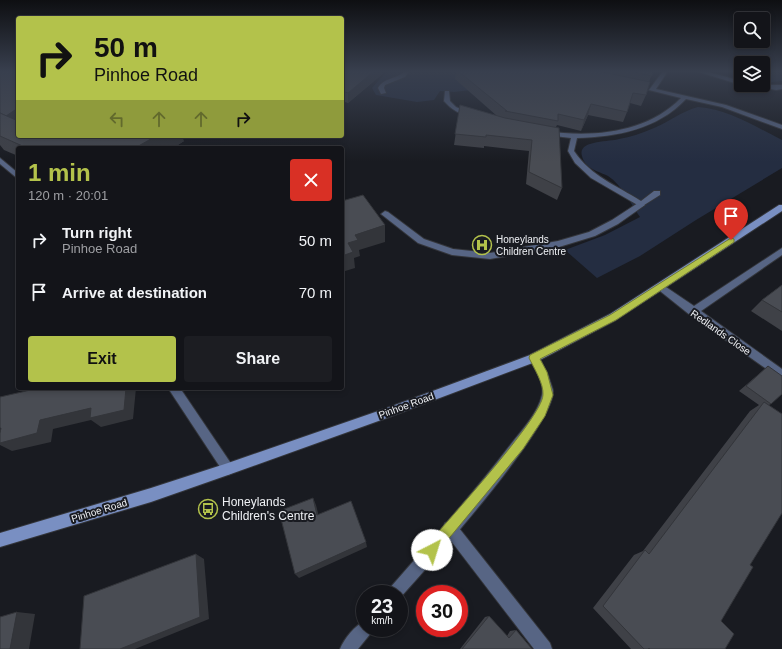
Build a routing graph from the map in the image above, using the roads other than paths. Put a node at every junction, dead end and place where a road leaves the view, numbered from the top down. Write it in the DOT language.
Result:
graph roads {
  1 [pos="447,101"];
  2 [pos="680,101"];
  3 [pos="706,101"];
  4 [pos="476,118"];
  5 [pos="782,127"];
  6 [pos="535,131"];
  7 [pos="574,137"];
  8 [pos="0,160"];
  9 [pos="16,175"];
  10 [pos="657,193"];
  11 [pos="641,205"];
  12 [pos="782,207"];
  13 [pos="385,214"];
  14 [pos="782,251"];
  15 [pos="660,287"];
  16 [pos="693,312"];
  17 [pos="534,358"];
  18 [pos="782,375"];
  19 [pos="175,390"];
  20 [pos="228,469"];
  21 [pos="450,528"];
  22 [pos="0,540"];
  23 [pos="402,585"];
  24 [pos="358,637"];
  25 [pos="348,649"];
  26 [pos="544,649"];
  1 -- 4 [label="street"];
  2 -- 7 [label="street"];
  3 -- 5 [label="street"];
  6 -- 7 [label="street"];
  7 -- 11 [label="street"];
  8 -- 9 [label="street"];
  10 -- 11 [label="street"];
  11 -- 13 [label="street"];
  12 -- 15 [label="main road, Pinhoe Road"];
  14 -- 16 [label="street"];
  15 -- 16 [label="street, Redlands Close"];
  15 -- 17 [label="main road, Pinhoe Road"];
  16 -- 18 [label="street, Redlands Close"];
  17 -- 20 [label="main road, Pinhoe Road"];
  17 -- 21 [label="street"];
  19 -- 20 [label="street"];
  20 -- 22 [label="main road, Pinhoe Road"];
  21 -- 23 [label="street"];
  21 -- 26 [label="street"];
  24 -- 25 [label="street"];
}
